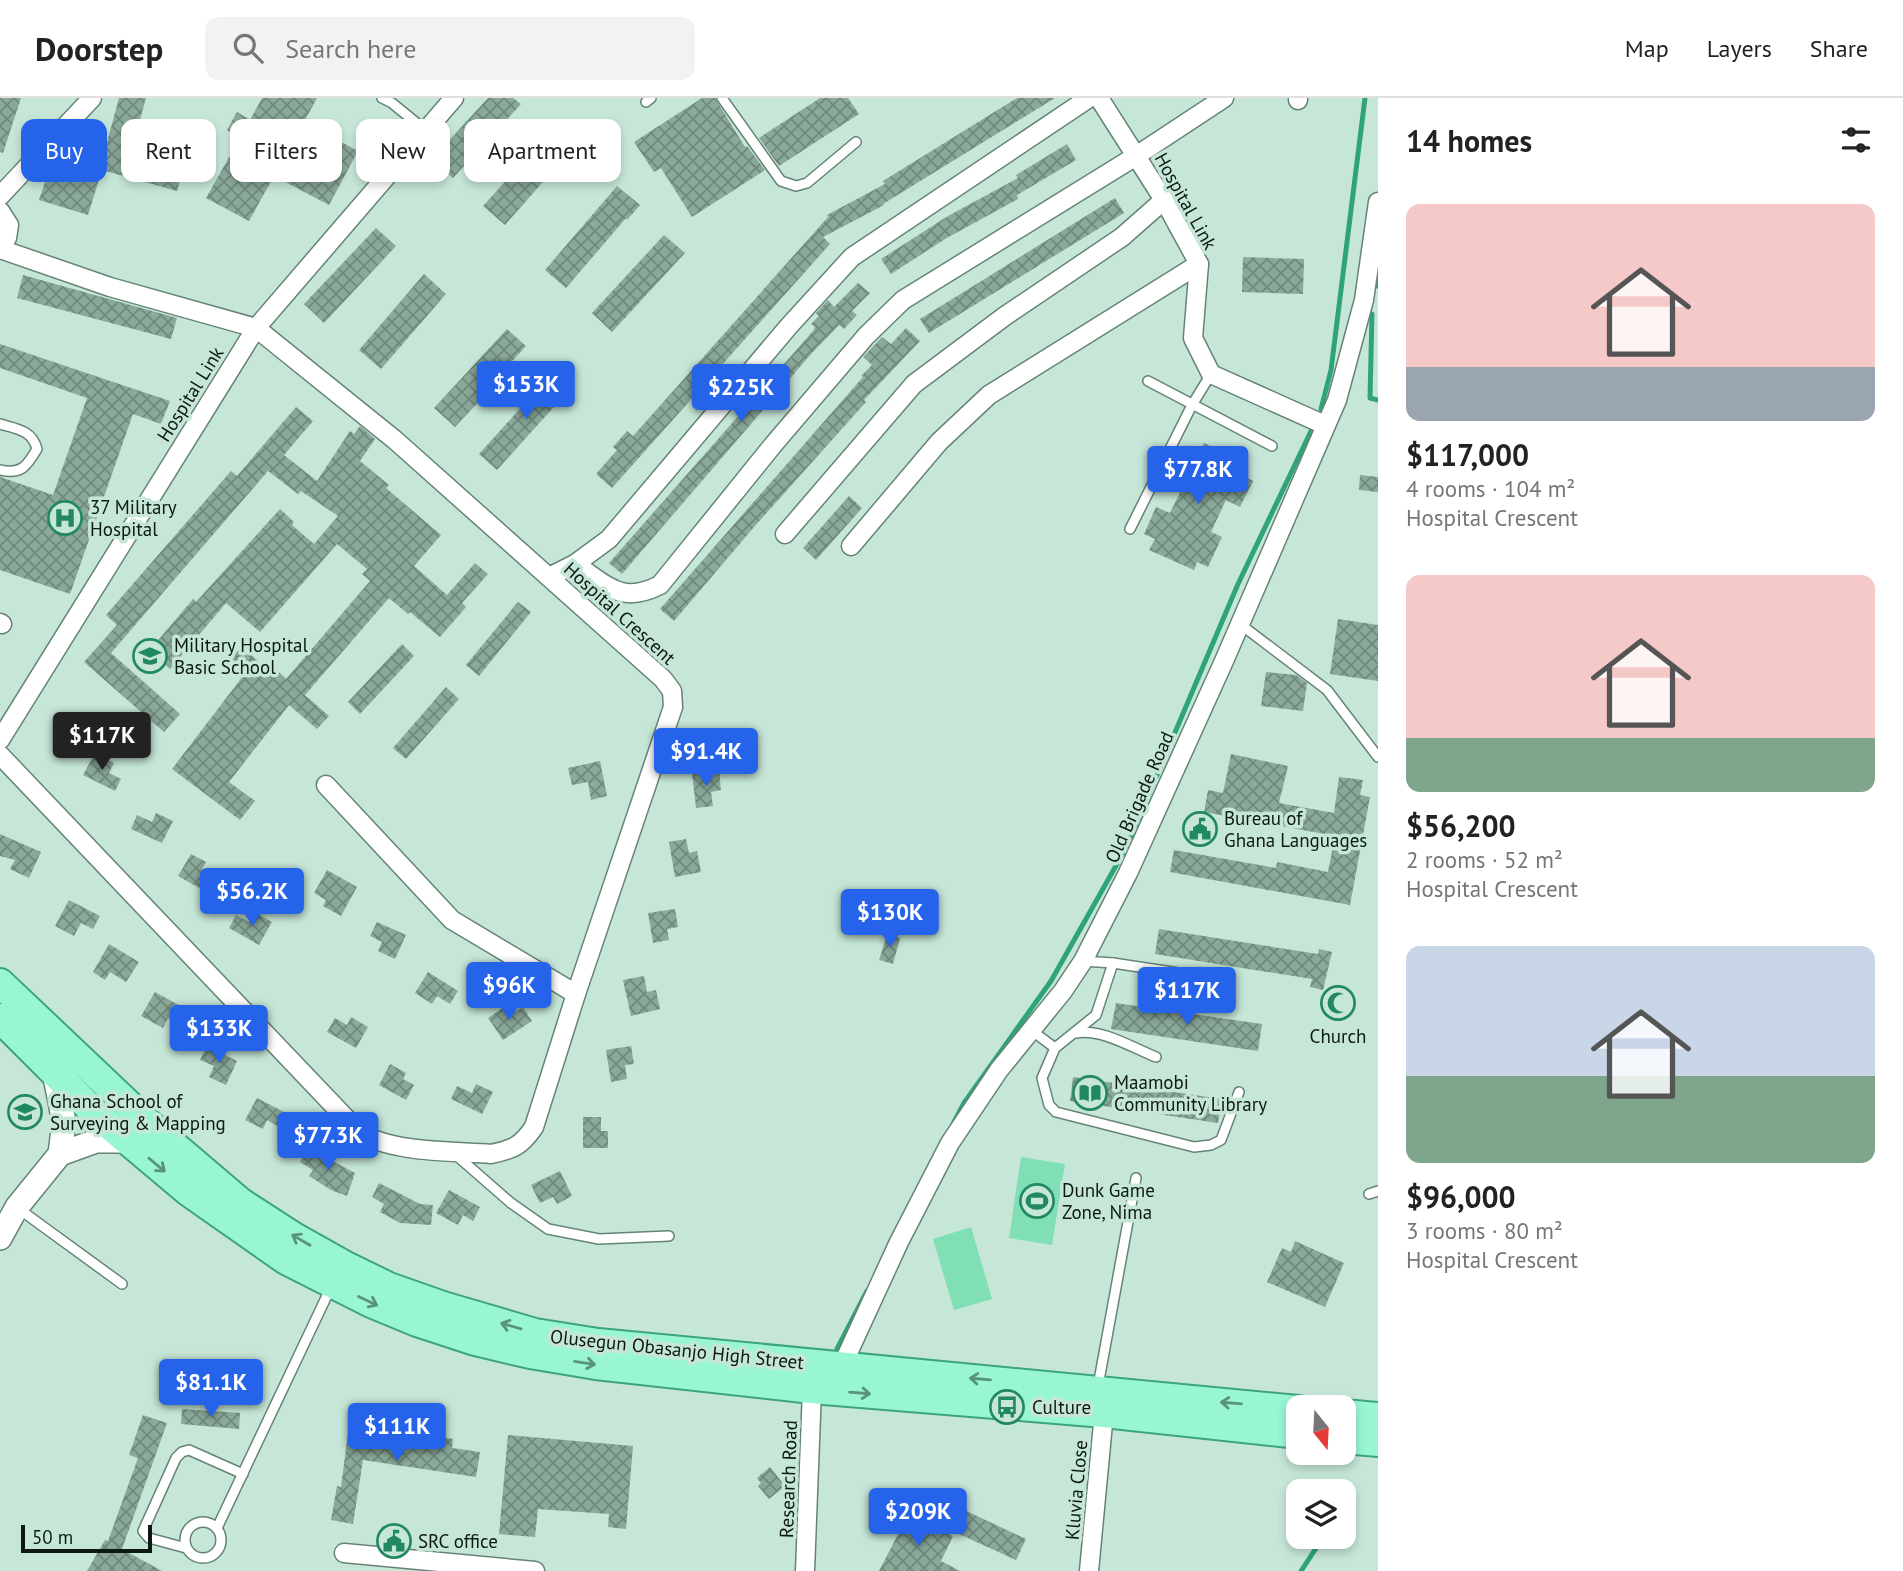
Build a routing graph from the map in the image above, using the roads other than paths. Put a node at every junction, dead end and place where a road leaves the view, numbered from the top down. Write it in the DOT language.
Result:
graph roads {
  1 [pos="92,98"];
  2 [pos="382,98"];
  3 [pos="454,98"];
  4 [pos="722,98"];
  5 [pos="1089,98"];
  6 [pos="1099,98"];
  7 [pos="1224,98"];
  8 [pos="412,119"];
  9 [pos="435,119"];
  10 [pos="856,142"];
  11 [pos="1136,156"];
  12 [pos="381,182"];
  13 [pos="0,196"];
  14 [pos="1164,200"];
  15 [pos="1378,202"];
  16 [pos="0,211"];
  17 [pos="0,247"];
  18 [pos="1199,264"];
  19 [pos="1371,300"];
  20 [pos="256,328"];
  21 [pos="1211,374"];
  22 [pos="1148,381"];
  23 [pos="1192,405"];
  24 [pos="0,424"];
  25 [pos="1325,425"];
  26 [pos="1272,446"];
  27 [pos="0,470"];
  28 [pos="1130,529"];
  29 [pos="785,534"];
  30 [pos="851,546"];
  31 [pos="575,564"];
  32 [pos="549,577"];
  33 [pos="1240,624"];
  34 [pos="0,742"];
  35 [pos="1378,757"];
  36 [pos="326,785"];
  37 [pos="1083,961"];
  38 [pos="1113,963"];
  39 [pos="1192,975"];
  40 [pos="0,983"];
  41 [pos="576,994"];
  42 [pos="0,1018"];
  43 [pos="1031,1030"];
  44 [pos="1075,1033"];
  45 [pos="1055,1048"];
  46 [pos="1156,1057"];
  47 [pos="54,1072"];
  48 [pos="1239,1092"];
  49 [pos="129,1141"];
  50 [pos="451,1151"];
  51 [pos="60,1154"];
  52 [pos="1136,1178"];
  53 [pos="17,1208"];
  54 [pos="669,1236"];
  55 [pos="0,1238"];
  56 [pos="332,1283"];
  57 [pos="122,1284"];
  58 [pos="842,1366"];
  59 [pos="813,1389"];
  60 [pos="1101,1402"];
  61 [pos="1286,1410"];
  62 [pos="1356,1415"];
  63 [pos="1378,1417"];
  64 [pos="1286,1432"];
  65 [pos="1356,1440"];
  66 [pos="1378,1442"];
  67 [pos="243,1474"];
  68 [pos="217,1528"];
  69 [pos="186,1548"];
  70 [pos="344,1553"];
  71 [pos="535,1571"];
  72 [pos="805,1571"];
  73 [pos="1089,1571"];
  1 -- 13 [label="street"];
  2 -- 8 [label="lane"];
  3 -- 9 [label="street, Hospital Link"];
  4 -- 10 [label="lane"];
  5 -- 31 [label="street"];
  6 -- 11 [label="street, Hospital Link"];
  7 -- 11 [label="street"];
  11 -- 14 [label="street, Hospital Link"];
  11 -- 31 [label="street"];
  12 -- 20 [label="street, Hospital Link"];
  14 -- 18 [label="street, Hospital Link"];
  14 -- 29 [label="street"];
  15 -- 19 [label="street, Old Brigade Road"];
  16 -- 17 [label="street"];
  17 -- 20 [label="street"];
  18 -- 21 [label="street, Hospital Link"];
  18 -- 30 [label="street"];
  19 -- 25 [label="street, Old Brigade Road"];
  20 -- 32 [label="street, Hospital Crescent"];
  20 -- 34 [label="street, Hospital Link"];
  21 -- 23 [label="lane"];
  21 -- 25 [label="street"];
  22 -- 23 [label="lane"];
  23 -- 26 [label="lane"];
  23 -- 28 [label="lane"];
  24 -- 27 [label="lane"];
  25 -- 33 [label="street, Old Brigade Road"];
  31 -- 32 [label="street"];
  32 -- 41 [label="street, Hospital Crescent"];
  33 -- 35 [label="lane"];
  33 -- 37 [label="street, Old Brigade Road"];
  34 -- 50 [label="street, Hospital Crescent"];
  36 -- 41 [label="street"];
  37 -- 38 [label="lane"];
  37 -- 43 [label="street, Old Brigade Road"];
  38 -- 39 [label="lane"];
  38 -- 44 [label="lane"];
  58 -- 40 [label="main road, Olusegun Obasanjo High Street, one-way"];
  41 -- 50 [label="street, Hospital Crescent"];
  42 -- 47 [label="main road, Olusegun Obasanjo High Street"];
  43 -- 45 [label="lane"];
  43 -- 58 [label="street, Old Brigade Road"];
  44 -- 45 [label="lane"];
  44 -- 46 [label="lane"];
  45 -- 48 [label="lane"];
  47 -- 49 [label="main road, Olusegun Obasanjo High Street"];
  47 -- 51 [label="street"];
  49 -- 51 [label="street"];
  49 -- 56 [label="main road, Olusegun Obasanjo High Street, one-way"];
  50 -- 54 [label="lane"];
  51 -- 53 [label="street"];
  52 -- 60 [label="lane"];
  53 -- 55 [label="street"];
  53 -- 57 [label="lane"];
  56 -- 59 [label="main road, Olusegun Obasanjo High Street, one-way"];
  56 -- 67 [label="lane"];
  60 -- 58 [label="main road, Olusegun Obasanjo High Street, one-way"];
  59 -- 60 [label="main road, Olusegun Obasanjo High Street, one-way"];
  59 -- 72 [label="street, Research Road"];
  61 -- 60 [label="main road, Olusegun Obasanjo High Street, one-way"];
  60 -- 64 [label="main road, Olusegun Obasanjo High Street"];
  60 -- 73 [label="street, Kluvia Close"];
  62 -- 63 [label="main road"];
  65 -- 66 [label="main road"];
  67 -- 68 [label="lane"];
  67 -- 69 [label="lane"];
  68 -- 69 [label="lane"];
  68 -- 69 [label="lane"];
  70 -- 71 [label="street"];
}
